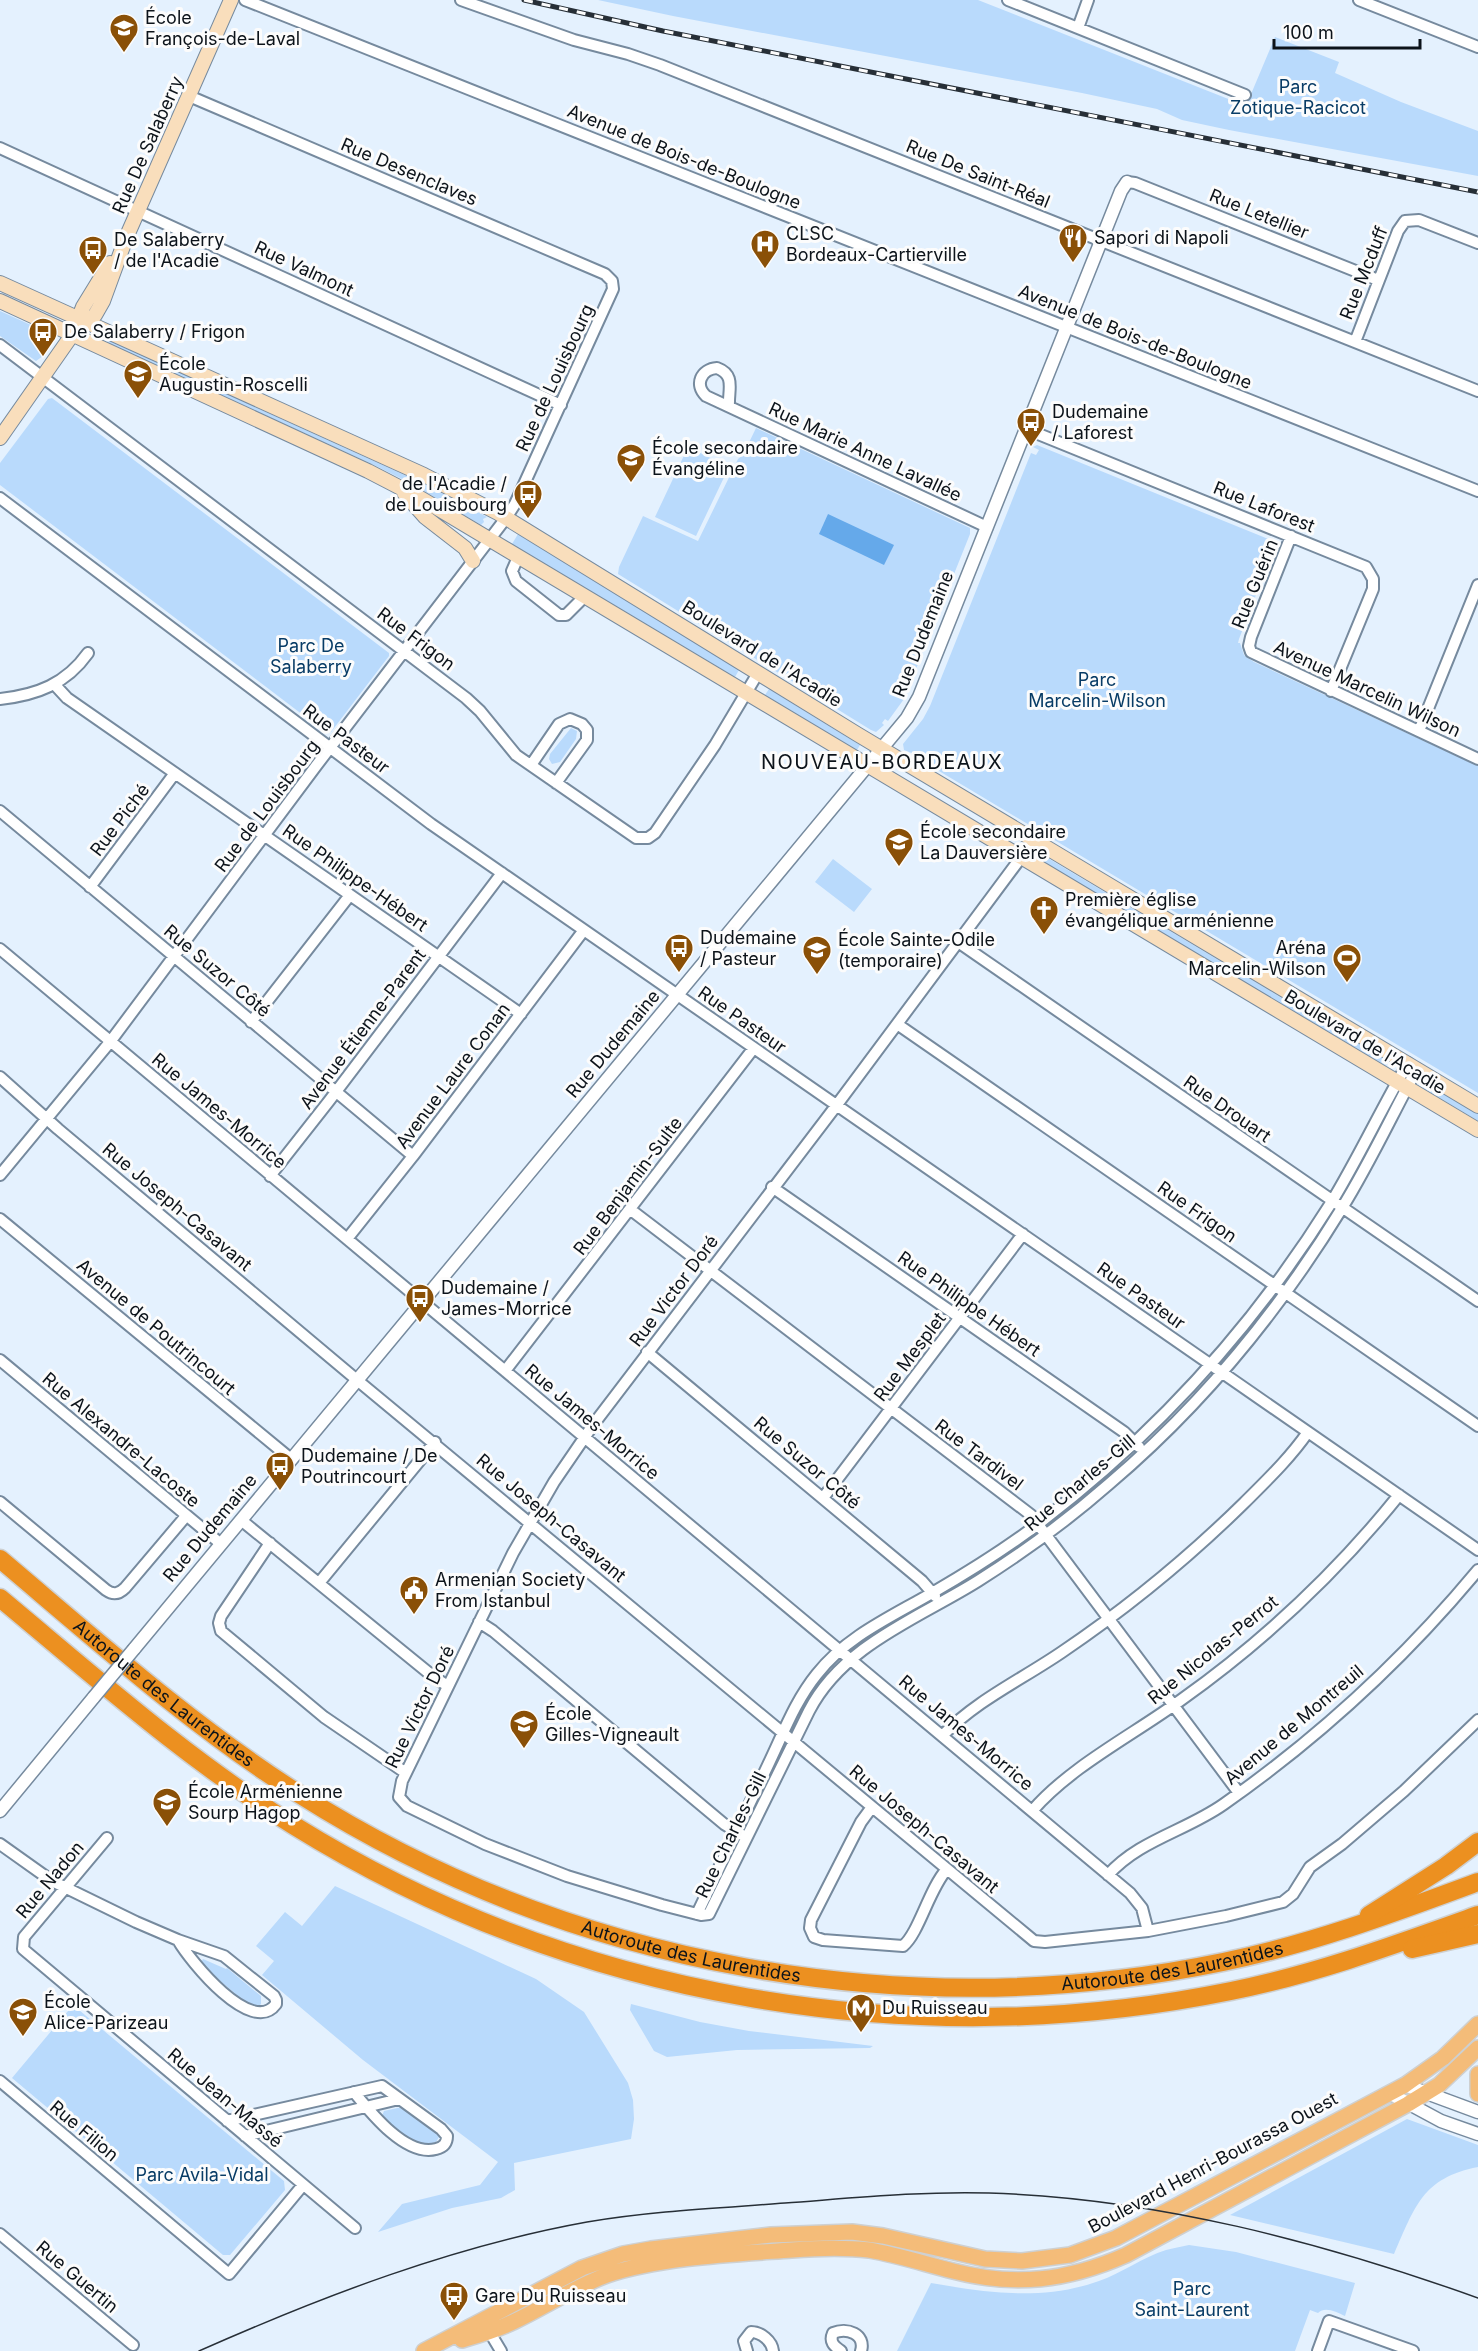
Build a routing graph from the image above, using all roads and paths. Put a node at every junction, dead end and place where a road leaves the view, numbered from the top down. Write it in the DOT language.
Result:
graph roads {
  1 [pos="231,0"];
  2 [pos="461,0"];
  3 [pos="1008,0"];
  4 [pos="1088,0"];
  5 [pos="1359,0"];
  6 [pos="253,1"];
  7 [pos="1078,28"];
  8 [pos="1478,47"];
  9 [pos="1245,95"];
  10 [pos="189,96"];
  11 [pos="0,148"];
  12 [pos="1127,182"];
  13 [pos="138,212"];
  14 [pos="1101,241"];
  15 [pos="1478,243"];
  16 [pos="1378,280"];
  17 [pos="612,281"];
  18 [pos="0,283"];
  19 [pos="0,301"];
  20 [pos="82,321"];
  21 [pos="1066,327"];
  22 [pos="72,335"];
  23 [pos="1355,342"];
  24 [pos="0,345"];
  25 [pos="43,377"];
  26 [pos="1478,391"];
  27 [pos="561,405"];
  28 [pos="729,406"];
  29 [pos="1026,429"];
  30 [pos="0,438"];
  31 [pos="399,487"];
  32 [pos="1478,491"];
  33 [pos="0,498"];
  34 [pos="506,518"];
  35 [pos="987,527"];
  36 [pos="1292,536"];
  37 [pos="490,540"];
  38 [pos="518,557"];
  39 [pos="473,561"];
  40 [pos="1478,585"];
  41 [pos="584,597"];
  42 [pos="1249,644"];
  43 [pos="405,652"];
  44 [pos="88,653"];
  45 [pos="758,673"];
  46 [pos="55,685"];
  47 [pos="1331,691"];
  48 [pos="746,694"];
  49 [pos="0,699"];
  50 [pos="1419,731"];
  51 [pos="331,748"];
  52 [pos="882,749"];
  53 [pos="1478,759"];
  54 [pos="531,765"];
  55 [pos="867,766"];
  56 [pos="176,773"];
  57 [pos="556,783"];
  58 [pos="0,811"];
  59 [pos="265,836"];
  60 [pos="1034,840"];
  61 [pos="1022,858"];
  62 [pos="502,873"];
  63 [pos="90,886"];
  64 [pos="350,895"];
  65 [pos="584,930"];
  66 [pos="958,942"];
  67 [pos="0,949"];
  68 [pos="439,956"];
  69 [pos="174,957"];
  70 [pos="677,995"];
  71 [pos="521,1014"];
  72 [pos="251,1022"];
  73 [pos="897,1024"];
  74 [pos="110,1042"];
  75 [pos="753,1049"];
  76 [pos="1412,1066"];
  77 [pos="0,1077"];
  78 [pos="1402,1085"];
  79 [pos="336,1093"];
  80 [pos="836,1106"];
  81 [pos="1478,1106"];
  82 [pos="47,1118"];
  83 [pos="1478,1130"];
  84 [pos="413,1156"];
  85 [pos="0,1175"];
  86 [pos="270,1176"];
  87 [pos="772,1188"];
  88 [pos="1332,1201"];
  89 [pos="1342,1208"];
  90 [pos="631,1210"];
  91 [pos="0,1219"];
  92 [pos="1023,1234"];
  93 [pos="346,1239"];
  94 [pos="711,1270"];
  95 [pos="1275,1286"];
  96 [pos="1286,1293"];
  97 [pos="1478,1301"];
  98 [pos="422,1302"];
  99 [pos="960,1318"];
  100 [pos="647,1352"];
  101 [pos="0,1360"];
  102 [pos="1211,1365"];
  103 [pos="505,1371"];
  104 [pos="1221,1372"];
  105 [pos="357,1380"];
  106 [pos="891,1409"];
  107 [pos="1478,1426"];
  108 [pos="1308,1432"];
  109 [pos="585,1438"];
  110 [pos="435,1442"];
  111 [pos="1135,1443"];
  112 [pos="1144,1452"];
  113 [pos="291,1460"];
  114 [pos="1399,1495"];
  115 [pos="823,1498"];
  116 [pos="0,1502"];
  117 [pos="186,1516"];
  118 [pos="241,1520"];
  119 [pos="530,1522"];
  120 [pos="1039,1524"];
  121 [pos="1047,1534"];
  122 [pos="221,1544"];
  123 [pos="270,1544"];
  124 [pos="1478,1550"];
  125 [pos="0,1559"];
  126 [pos="1478,1570"];
  127 [pos="319,1583"];
  128 [pos="933,1593"];
  129 [pos="0,1598"];
  130 [pos="940,1604"];
  131 [pos="1109,1619"];
  132 [pos="479,1623"];
  133 [pos="840,1650"];
  134 [pos="851,1659"];
  135 [pos="448,1686"];
  136 [pos="1174,1706"];
  137 [pos="1478,1720"];
  138 [pos="783,1733"];
  139 [pos="943,1735"];
  140 [pos="794,1743"];
  141 [pos="406,1773"];
  142 [pos="1239,1793"];
  143 [pos="872,1807"];
  144 [pos="1032,1810"];
  145 [pos="0,1811"];
  146 [pos="736,1832"];
  147 [pos="107,1838"];
  148 [pos="748,1838"];
  149 [pos="1478,1842"];
  150 [pos="0,1844"];
  151 [pos="947,1869"];
  152 [pos="1108,1875"];
  153 [pos="1478,1882"];
  154 [pos="66,1887"];
  155 [pos="697,1914"];
  156 [pos="1478,1915"];
  157 [pos="1351,1928"];
  158 [pos="1148,1931"];
  159 [pos="1478,1934"];
  160 [pos="178,1940"];
  161 [pos="22,1945"];
  162 [pos="1305,1973"];
  163 [pos="1478,2024"];
  164 [pos="1478,2048"];
  165 [pos="1478,2074"];
  166 [pos="0,2082"];
  167 [pos="1405,2085"];
  168 [pos="354,2092"];
  169 [pos="1426,2093"];
  170 [pos="1389,2094"];
  171 [pos="1478,2094"];
  172 [pos="399,2099"];
  173 [pos="1408,2104"];
  174 [pos="365,2106"];
  175 [pos="1478,2112"];
  176 [pos="227,2121"];
  177 [pos="1478,2134"];
  178 [pos="244,2136"];
  179 [pos="303,2185"];
  180 [pos="355,2228"];
  181 [pos="0,2234"];
  182 [pos="486,2326"];
  183 [pos="133,2345"];
  184 [pos="424,2351"];
  185 [pos="501,2351"];
  186 [pos="747,2351"];
  187 [pos="773,2351"];
  188 [pos="841,2351"];
  189 [pos="861,2351"];
  190 [pos="1318,2351"];
  191 [pos="1413,2351"];
  1 -- 10 [label="main road, Rue De Salaberry"];
  2 -- 14 [label="street, Rue De Saint-Réal"];
  3 -- 7 [label="street"];
  4 -- 7 [label="street"];
  5 -- 8 [label="street"];
  6 -- 21 [label="street, Avenue de Bois-de-Boulogne"];
  7 -- 9 [label="street"];
  10 -- 13 [label="main road, Rue De Salaberry"];
  10 -- 17 [label="street, Rue Desenclaves"];
  11 -- 13 [label="street, Rue Valmont"];
  12 -- 14 [label="street, Rue Dudemaine"];
  12 -- 16 [label="street, Rue Letellier"];
  13 -- 20 [label="main road, Rue De Salaberry"];
  13 -- 27 [label="street, Rue Valmont"];
  14 -- 21 [label="street, Rue Dudemaine"];
  14 -- 23 [label="street, Rue De Saint-Réal"];
  15 -- 16 [label="street, Rue Mcduff"];
  16 -- 23 [label="street, Rue Mcduff"];
  17 -- 27 [label="street, Rue de Louisbourg"];
  18 -- 20 [label="main road, Boulevard de l'Acadie"];
  19 -- 22 [label="main road, Boulevard de l'Acadie"];
  20 -- 22 [label="main road, Rue De Salaberry"];
  20 -- 34 [label="main road, Boulevard de l'Acadie"];
  21 -- 29 [label="street, Rue Dudemaine"];
  21 -- 32 [label="street, Avenue de Bois-de-Boulogne"];
  22 -- 25 [label="main road, Rue De Salaberry"];
  22 -- 31 [label="main road, Boulevard de l'Acadie"];
  23 -- 26 [label="street, Rue De Saint-Réal"];
  24 -- 25 [label="street, Rue Frigon"];
  25 -- 30 [label="main road, Rue De Salaberry"];
  25 -- 43 [label="street, Rue Frigon"];
  27 -- 34 [label="street, Rue de Louisbourg"];
  28 -- 35 [label="street, Rue Marie Anne Lavallée"];
  29 -- 35 [label="street, Rue Dudemaine"];
  29 -- 36 [label="street, Rue Laforest"];
  31 -- 37 [label="main road, Boulevard de l'Acadie"];
  31 -- 39 [label="main road"];
  33 -- 51 [label="street, Rue Pasteur"];
  34 -- 37 [label="street, Rue de Louisbourg"];
  34 -- 45 [label="main road, Boulevard de l'Acadie"];
  35 -- 52 [label="street, Rue Dudemaine"];
  36 -- 42 [label="street, Rue Guérin"];
  36 -- 47 [label="street, Rue Laforest"];
  37 -- 38 [label="main road, Boulevard de l'Acadie"];
  37 -- 39 [label="street, Rue de Louisbourg"];
  38 -- 41 [label="main road, Boulevard de l'Acadie"];
  38 -- 41 [label="street"];
  39 -- 43 [label="street, Rue de Louisbourg"];
  40 -- 50 [label="street"];
  41 -- 48 [label="main road, Boulevard de l'Acadie"];
  42 -- 47 [label="street, Avenue Marcelin Wilson"];
  43 -- 51 [label="street, Rue de Louisbourg"];
  43 -- 54 [label="street, Rue Frigon"];
  44 -- 46 [label="street"];
  45 -- 48 [label="street, Rue Frigon"];
  45 -- 52 [label="main road, Boulevard de l'Acadie"];
  46 -- 49 [label="street"];
  46 -- 56 [label="street, Rue Philippe-Hébert"];
  47 -- 50 [label="street, Avenue Marcelin Wilson"];
  48 -- 55 [label="main road, Boulevard de l'Acadie"];
  48 -- 57 [label="street, Rue Frigon"];
  50 -- 53 [label="street, Avenue Marcelin Wilson"];
  51 -- 59 [label="street, Rue de Louisbourg"];
  51 -- 62 [label="street, Rue Pasteur"];
  52 -- 55 [label="street, Rue Dudemaine"];
  52 -- 60 [label="main road, Boulevard de l'Acadie"];
  54 -- 57 [label="street, Rue Frigon"];
  54 -- 57 [label="street"];
  55 -- 61 [label="main road, Boulevard de l'Acadie"];
  55 -- 70 [label="street, Rue Dudemaine"];
  56 -- 59 [label="street, Rue Philippe-Hébert"];
  56 -- 63 [label="street, Rue Piché"];
  58 -- 63 [label="street, Rue Suzor Côté"];
  59 -- 64 [label="street, Rue Philippe-Hébert"];
  59 -- 69 [label="street, Rue de Louisbourg"];
  60 -- 61 [label="street, Rue Victor Doré"];
  60 -- 76 [label="main road, Boulevard de l'Acadie"];
  61 -- 66 [label="street, Rue Victor Doré"];
  61 -- 78 [label="main road, Boulevard de l'Acadie"];
  62 -- 65 [label="street, Rue Pasteur"];
  62 -- 68 [label="street, Avenue Étienne-Parent"];
  63 -- 69 [label="street, Rue Suzor Côté"];
  64 -- 68 [label="street, Rue Philippe-Hébert"];
  64 -- 72 [label="street"];
  65 -- 70 [label="street, Rue Pasteur"];
  65 -- 71 [label="street, Avenue Laure Conan"];
  66 -- 73 [label="street, Rue Victor Doré"];
  66 -- 88 [label="street, Rue Drouart"];
  67 -- 74 [label="street, Rue James-Morrice"];
  68 -- 71 [label="street, Rue Philippe-Hébert"];
  68 -- 79 [label="street, Avenue Étienne-Parent"];
  69 -- 72 [label="street, Rue Suzor Côté"];
  69 -- 74 [label="street, Rue de Louisbourg"];
  70 -- 75 [label="street, Rue Pasteur"];
  70 -- 98 [label="street, Rue Dudemaine"];
  71 -- 84 [label="street, Avenue Laure Conan"];
  72 -- 79 [label="street, Rue Suzor Côté"];
  73 -- 80 [label="street, Rue Victor Doré"];
  73 -- 95 [label="street, Rue Frigon"];
  74 -- 82 [label="street, Rue de Louisbourg"];
  74 -- 86 [label="street, Rue James-Morrice"];
  75 -- 80 [label="street, Rue Pasteur"];
  75 -- 90 [label="street, Rue Benjamin-Sulte"];
  76 -- 78 [label="street, Rue Charles-Gill"];
  76 -- 81 [label="main road, Boulevard de l'Acadie"];
  77 -- 82 [label="street, Rue Joseph-Casavant"];
  78 -- 83 [label="main road, Boulevard de l'Acadie"];
  78 -- 88 [label="street, Rue Charles-Gill"];
  78 -- 89 [label="street, Rue Charles-Gill"];
  79 -- 84 [label="street, Rue Suzor Côté"];
  79 -- 86 [label="street, Avenue Étienne-Parent"];
  80 -- 87 [label="street, Rue Victor Doré"];
  80 -- 92 [label="street, Rue Pasteur"];
  82 -- 85 [label="street, Rue de Louisbourg"];
  82 -- 105 [label="street, Rue Joseph-Casavant"];
  84 -- 93 [label="street, Avenue Laure Conan"];
  86 -- 93 [label="street, Rue James-Morrice"];
  87 -- 94 [label="street, Rue Victor Doré"];
  87 -- 99 [label="street, Rue Philippe Hébert"];
  88 -- 89 [label="street, Rue Drouart"];
  88 -- 95 [label="street, Rue Charles-Gill"];
  89 -- 96 [label="street, Rue Charles-Gill"];
  89 -- 97 [label="street, Rue Drouart"];
  90 -- 94 [label="street, Rue Tardivel"];
  90 -- 103 [label="street, Rue Benjamin-Sulte"];
  91 -- 113 [label="street, Avenue de Poutrincourt"];
  92 -- 99 [label="street, Rue Mesplet"];
  92 -- 102 [label="street, Rue Pasteur"];
  93 -- 98 [label="street, Rue James-Morrice"];
  94 -- 100 [label="street, Rue Victor Doré"];
  94 -- 106 [label="street, Rue Tardivel"];
  95 -- 96 [label="street, Rue Frigon"];
  95 -- 102 [label="street, Rue Charles-Gill"];
  96 -- 104 [label="street, Rue Charles-Gill"];
  96 -- 107 [label="street, Rue Frigon"];
  98 -- 103 [label="street, Rue James-Morrice"];
  98 -- 105 [label="street, Rue Dudemaine"];
  99 -- 106 [label="street, Rue Mesplet"];
  99 -- 111 [label="street, Rue Philippe Hébert"];
  100 -- 109 [label="street, Rue Victor Doré"];
  100 -- 115 [label="street, Rue Suzor Côté"];
  101 -- 117 [label="street, Rue Alexandre-Lacoste"];
  102 -- 104 [label="street, Rue Pasteur"];
  102 -- 111 [label="street, Rue Charles-Gill"];
  103 -- 109 [label="street, Rue James-Morrice"];
  104 -- 108 [label="street, Rue Pasteur"];
  104 -- 112 [label="street, Rue Charles-Gill"];
  105 -- 110 [label="street, Rue Joseph-Casavant"];
  105 -- 113 [label="street, Rue Dudemaine"];
  106 -- 115 [label="street, Rue Mesplet"];
  106 -- 120 [label="street, Rue Tardivel"];
  108 -- 114 [label="street, Rue Pasteur"];
  108 -- 131 [label="street"];
  109 -- 119 [label="street, Rue Victor Doré"];
  109 -- 133 [label="street, Rue James-Morrice"];
  110 -- 119 [label="street, Rue Joseph-Casavant"];
  110 -- 127 [label="street"];
  111 -- 112 [label="street, Rue Philippe Hébert"];
  111 -- 120 [label="street, Rue Charles-Gill"];
  112 -- 121 [label="street, Rue Charles-Gill"];
  113 -- 118 [label="street, Rue Dudemaine"];
  114 -- 124 [label="street, Rue Pasteur"];
  114 -- 136 [label="street, Rue Nicolas-Perrot"];
  115 -- 128 [label="street, Rue Suzor Côté"];
  116 -- 117 [label="street"];
  117 -- 122 [label="street, Rue Alexandre-Lacoste"];
  118 -- 122 [label="street, Rue Dudemaine"];
  118 -- 123 [label="street"];
  119 -- 132 [label="street, Rue Victor Doré"];
  119 -- 138 [label="street, Rue Joseph-Casavant"];
  120 -- 121 [label="street, Rue Tardivel"];
  120 -- 128 [label="street, Rue Charles-Gill"];
  121 -- 130 [label="street, Rue Charles-Gill"];
  121 -- 131 [label="street, Rue Tardivel"];
  122 -- 145 [label="street, Rue Dudemaine, bridge"];
  123 -- 127 [label="street"];
  123 -- 141 [label="street"];
  125 -- 157 [label="highway, Autoroute des Laurentides"];
  126 -- 142 [label="street, Avenue de Montreuil"];
  127 -- 135 [label="street"];
  128 -- 130 [label="street, Rue Suzor Côté"];
  128 -- 133 [label="street, Rue Charles-Gill"];
  129 -- 162 [label="highway, Autoroute des Laurentides"];
  130 -- 134 [label="street, Rue Charles-Gill"];
  131 -- 136 [label="street, Rue Tardivel"];
  131 -- 139 [label="street"];
  132 -- 135 [label="street, Rue Victor Doré"];
  132 -- 146 [label="street"];
  133 -- 134 [label="street, Rue James-Morrice"];
  133 -- 138 [label="street, Rue Charles-Gill"];
  134 -- 139 [label="street, Rue James-Morrice"];
  134 -- 140 [label="street, Rue Charles-Gill"];
  135 -- 141 [label="street, Rue Victor Doré"];
  136 -- 142 [label="street, Rue Tardivel"];
  136 -- 144 [label="street, Rue Nicolas-Perrot"];
  137 -- 158 [label="street"];
  138 -- 140 [label="street, Rue Joseph-Casavant"];
  138 -- 146 [label="street, Rue Charles-Gill"];
  139 -- 144 [label="street, Rue James-Morrice"];
  140 -- 143 [label="street, Rue Joseph-Casavant"];
  140 -- 148 [label="street, Rue Charles-Gill"];
  141 -- 155 [label="street, Rue Victor Doré"];
  142 -- 152 [label="street, Avenue de Montreuil"];
  143 -- 151 [label="street, Rue Joseph-Casavant"];
  143 -- 151 [label="street"];
  144 -- 152 [label="street, Rue James-Morrice"];
  146 -- 148 [label="street"];
  146 -- 155 [label="street, Rue Charles-Gill"];
  147 -- 154 [label="street, Rue Nadon"];
  148 -- 155 [label="street, Rue Charles-Gill"];
  149 -- 157 [label="highway"];
  150 -- 154 [label="street"];
  151 -- 158 [label="street, Rue Joseph-Casavant"];
  152 -- 158 [label="street, Rue James-Morrice"];
  153 -- 157 [label="highway, Autoroute des Laurentides"];
  154 -- 160 [label="street"];
  154 -- 161 [label="street, Rue Nadon"];
  156 -- 162 [label="highway, Autoroute des Laurentides"];
  159 -- 162 [label="highway"];
  160 -- 160 [label="street"];
  161 -- 176 [label="street, Rue Jean-Massé"];
  163 -- 167 [label="main road, Boulevard Henri-Bourassa Ouest"];
  164 -- 169 [label="main road, Boulevard Henri-Bourassa Ouest"];
  165 -- 171 [label="main road"];
  166 -- 179 [label="street, Rue Filion"];
  167 -- 169 [label="street"];
  167 -- 170 [label="main road, Boulevard Henri-Bourassa Ouest"];
  168 -- 172 [label="street"];
  168 -- 174 [label="street"];
  168 -- 176 [label="street"];
  169 -- 173 [label="main road, Boulevard Henri-Bourassa Ouest"];
  169 -- 175 [label="street"];
  170 -- 173 [label="street"];
  170 -- 182 [label="main road, Boulevard Henri-Bourassa Ouest"];
  172 -- 174 [label="street"];
  172 -- 174 [label="street"];
  173 -- 177 [label="street"];
  173 -- 182 [label="main road, Boulevard Henri-Bourassa Ouest"];
  174 -- 178 [label="street"];
  176 -- 178 [label="street, Rue Jean-Massé"];
  178 -- 179 [label="street, Rue Jean-Massé"];
  179 -- 180 [label="street, Rue Jean-Massé"];
  181 -- 183 [label="street, Rue Guertin"];
  182 -- 184 [label="main road, Boulevard Henri-Bourassa Ouest"];
  182 -- 185 [label="street"];
  186 -- 187 [label="street"];
  188 -- 189 [label="street"];
  190 -- 191 [label="street"];
}
